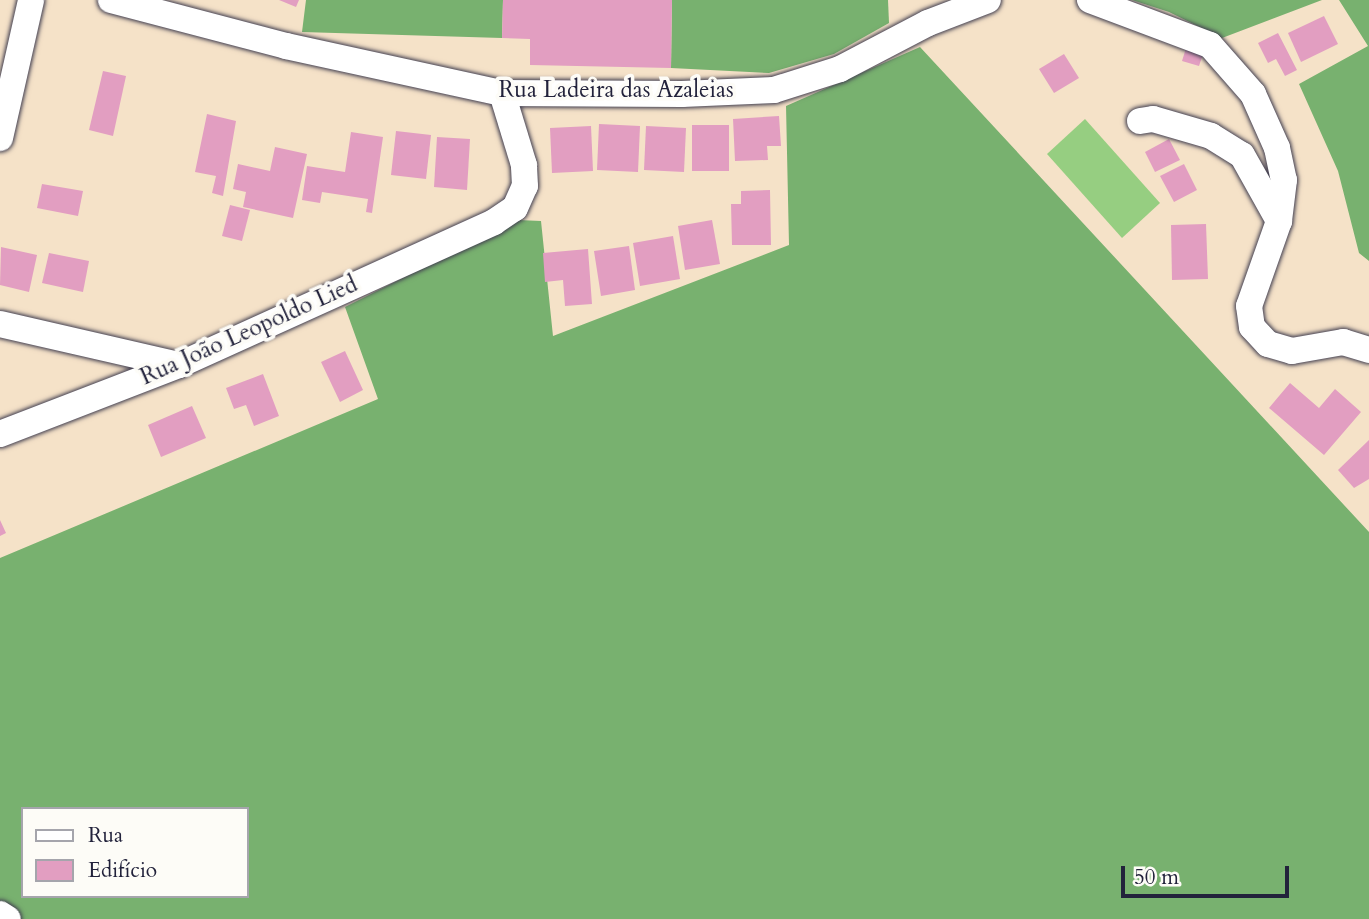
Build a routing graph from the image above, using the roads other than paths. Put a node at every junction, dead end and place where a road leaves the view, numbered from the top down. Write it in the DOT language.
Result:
graph roads {
  1 [pos="32,0"];
  2 [pos="111,0"];
  3 [pos="988,0"];
  4 [pos="1090,0"];
  5 [pos="502,93"];
  6 [pos="1140,121"];
  7 [pos="0,138"];
  8 [pos="1279,220"];
  9 [pos="0,324"];
  10 [pos="1369,350"];
  11 [pos="179,365"];
  12 [pos="0,433"];
  13 [pos="0,914"];
  14 [pos="8,919"];
  1 -- 7 [label="street"];
  2 -- 5 [label="street, Rua Ladeira das Azaleias"];
  3 -- 5 [label="street, Rua Ladeira das Azaleias"];
  4 -- 8 [label="street"];
  5 -- 11 [label="street, Rua João Leopoldo Lied"];
  6 -- 8 [label="street"];
  8 -- 10 [label="street"];
  9 -- 11 [label="street"];
  11 -- 12 [label="street, Rua João Leopoldo Lied"];
  13 -- 14 [label="street"];
}
